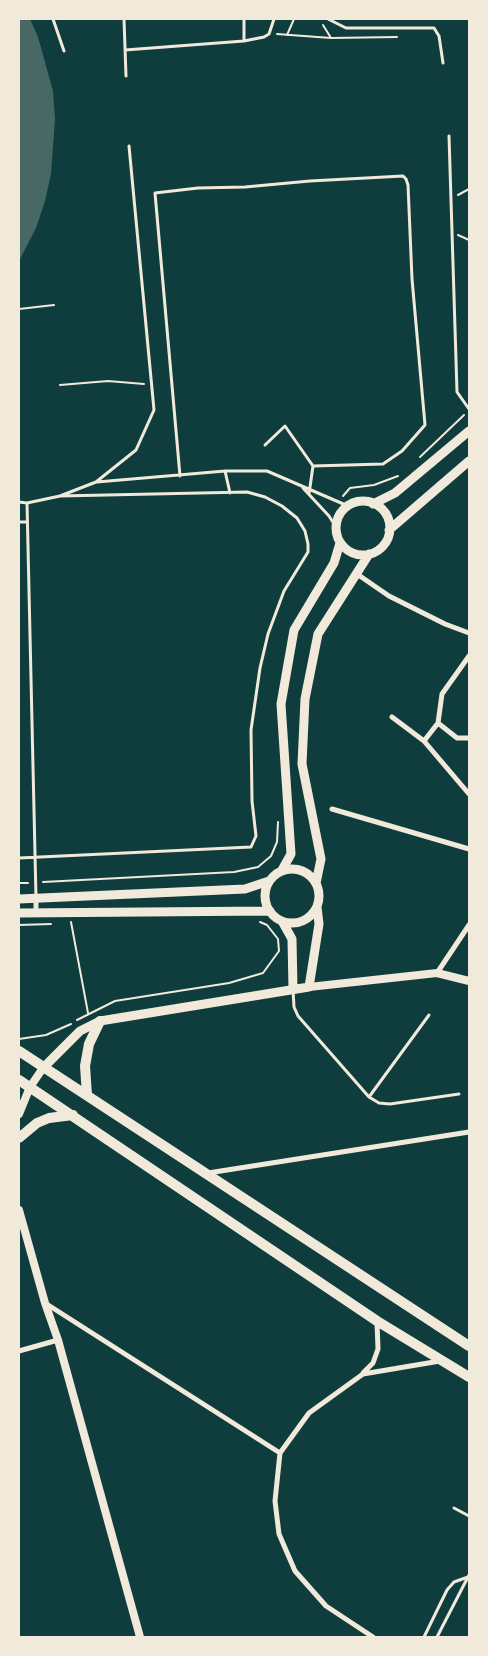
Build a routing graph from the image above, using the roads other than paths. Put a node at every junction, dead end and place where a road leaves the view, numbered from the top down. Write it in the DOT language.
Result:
graph roads {
  1 [pos="53,19"];
  2 [pos="124,19"];
  3 [pos="244,19"];
  4 [pos="274,19"];
  5 [pos="328,19"];
  6 [pos="244,41"];
  7 [pos="124,50"];
  8 [pos="64,51"];
  9 [pos="443,63"];
  10 [pos="126,76"];
  11 [pos="449,136"];
  12 [pos="129,146"];
  13 [pos="469,410"];
  14 [pos="469,431"];
  15 [pos="265,445"];
  16 [pos="469,461"];
  17 [pos="313,466"];
  18 [pos="225,471"];
  19 [pos="180,476"];
  20 [pos="96,482"];
  21 [pos="310,492"];
  22 [pos="230,493"];
  23 [pos="60,496"];
  24 [pos="19,502"];
  25 [pos="27,503"];
  26 [pos="373,504"];
  27 [pos="348,506"];
  28 [pos="19,522"];
  29 [pos="27,522"];
  30 [pos="336,527"];
  31 [pos="390,530"];
  32 [pos="340,543"];
  33 [pos="369,554"];
  34 [pos="357,574"];
  35 [pos="469,633"];
  36 [pos="469,656"];
  37 [pos="392,717"];
  38 [pos="438,723"];
  39 [pos="469,738"];
  40 [pos="424,741"];
  41 [pos="469,794"];
  42 [pos="332,809"];
  43 [pos="469,849"];
  44 [pos="36,857"];
  45 [pos="19,858"];
  46 [pos="282,870"];
  47 [pos="269,881"];
  48 [pos="316,883"];
  49 [pos="36,898"];
  50 [pos="19,899"];
  51 [pos="317,907"];
  52 [pos="270,911"];
  53 [pos="19,913"];
  54 [pos="36,913"];
  55 [pos="282,921"];
  56 [pos="469,925"];
  57 [pos="437,973"];
  58 [pos="469,982"];
  59 [pos="310,987"];
  60 [pos="293,989"];
  61 [pos="429,1015"];
  62 [pos="96,1023"];
  63 [pos="19,1051"];
  64 [pos="43,1068"];
  65 [pos="19,1080"];
  66 [pos="30,1087"];
  67 [pos="459,1094"];
  68 [pos="87,1095"];
  69 [pos="369,1097"];
  70 [pos="19,1114"];
  71 [pos="73,1115"];
  72 [pos="469,1132"];
  73 [pos="19,1138"];
  74 [pos="204,1174"];
  75 [pos="19,1210"];
  76 [pos="45,1302"];
  77 [pos="378,1321"];
  78 [pos="58,1340"];
  79 [pos="469,1346"];
  80 [pos="19,1351"];
  81 [pos="444,1360"];
  82 [pos="363,1374"];
  83 [pos="469,1377"];
  84 [pos="280,1454"];
  85 [pos="454,1508"];
  86 [pos="469,1516"];
  87 [pos="468,1576"];
  88 [pos="140,1637"];
  89 [pos="373,1637"];
  90 [pos="424,1637"];
  91 [pos="437,1637"];
  1 -- 8 [label="lane"];
  2 -- 7 [label="lane"];
  3 -- 6 [label="lane"];
  4 -- 6 [label="lane"];
  5 -- 9 [label="lane"];
  6 -- 7 [label="lane"];
  7 -- 10 [label="lane"];
  11 -- 13 [label="lane"];
  12 -- 20 [label="lane"];
  14 -- 26 [label="main road"];
  15 -- 17 [label="lane"];
  16 -- 31 [label="main road"];
  17 -- 19 [label="lane"];
  17 -- 21 [label="lane"];
  18 -- 19 [label="lane"];
  18 -- 21 [label="lane"];
  18 -- 22 [label="lane"];
  19 -- 20 [label="lane"];
  20 -- 23 [label="lane"];
  21 -- 27 [label="lane"];
  21 -- 30 [label="lane"];
  22 -- 23 [label="lane"];
  22 -- 44 [label="lane"];
  23 -- 25 [label="lane"];
  24 -- 25 [label="lane"];
  25 -- 29 [label="lane"];
  26 -- 27 [label="main road"];
  26 -- 31 [label="main road"];
  27 -- 30 [label="main road"];
  28 -- 29 [label="lane"];
  29 -- 44 [label="lane"];
  30 -- 32 [label="main road"];
  31 -- 33 [label="main road"];
  32 -- 33 [label="main road"];
  32 -- 46 [label="main road"];
  33 -- 34 [label="main road"];
  34 -- 35 [label="street"];
  34 -- 48 [label="main road"];
  36 -- 38 [label="street"];
  37 -- 40 [label="street"];
  38 -- 39 [label="street"];
  38 -- 40 [label="street"];
  40 -- 41 [label="street"];
  42 -- 43 [label="street"];
  44 -- 45 [label="lane"];
  44 -- 49 [label="lane"];
  46 -- 47 [label="main road"];
  46 -- 48 [label="main road"];
  47 -- 49 [label="main road"];
  47 -- 52 [label="main road"];
  48 -- 51 [label="main road"];
  49 -- 50 [label="main road"];
  49 -- 54 [label="street"];
  51 -- 55 [label="main road"];
  51 -- 59 [label="main road"];
  52 -- 54 [label="main road"];
  52 -- 55 [label="main road"];
  53 -- 54 [label="main road"];
  55 -- 60 [label="main road"];
  56 -- 57 [label="street"];
  57 -- 58 [label="street"];
  57 -- 59 [label="street"];
  59 -- 60 [label="main road"];
  60 -- 62 [label="main road"];
  60 -- 69 [label="lane"];
  61 -- 69 [label="lane"];
  62 -- 64 [label="main road"];
  62 -- 68 [label="main road"];
  63 -- 64 [label="main road"];
  64 -- 66 [label="street"];
  64 -- 68 [label="main road"];
  65 -- 66 [label="main road"];
  66 -- 70 [label="street"];
  66 -- 71 [label="main road"];
  67 -- 69 [label="lane"];
  68 -- 74 [label="main road"];
  71 -- 73 [label="main road"];
  71 -- 77 [label="main road"];
  72 -- 74 [label="street"];
  74 -- 79 [label="main road"];
  75 -- 76 [label="street"];
  76 -- 78 [label="street"];
  76 -- 84 [label="street"];
  77 -- 81 [label="main road"];
  77 -- 82 [label="street"];
  78 -- 80 [label="street"];
  78 -- 88 [label="street"];
  81 -- 82 [label="street"];
  81 -- 83 [label="main road"];
  82 -- 84 [label="street"];
  84 -- 89 [label="street"];
  85 -- 86 [label="lane"];
  87 -- 90 [label="lane"];
  87 -- 91 [label="lane"];
}
